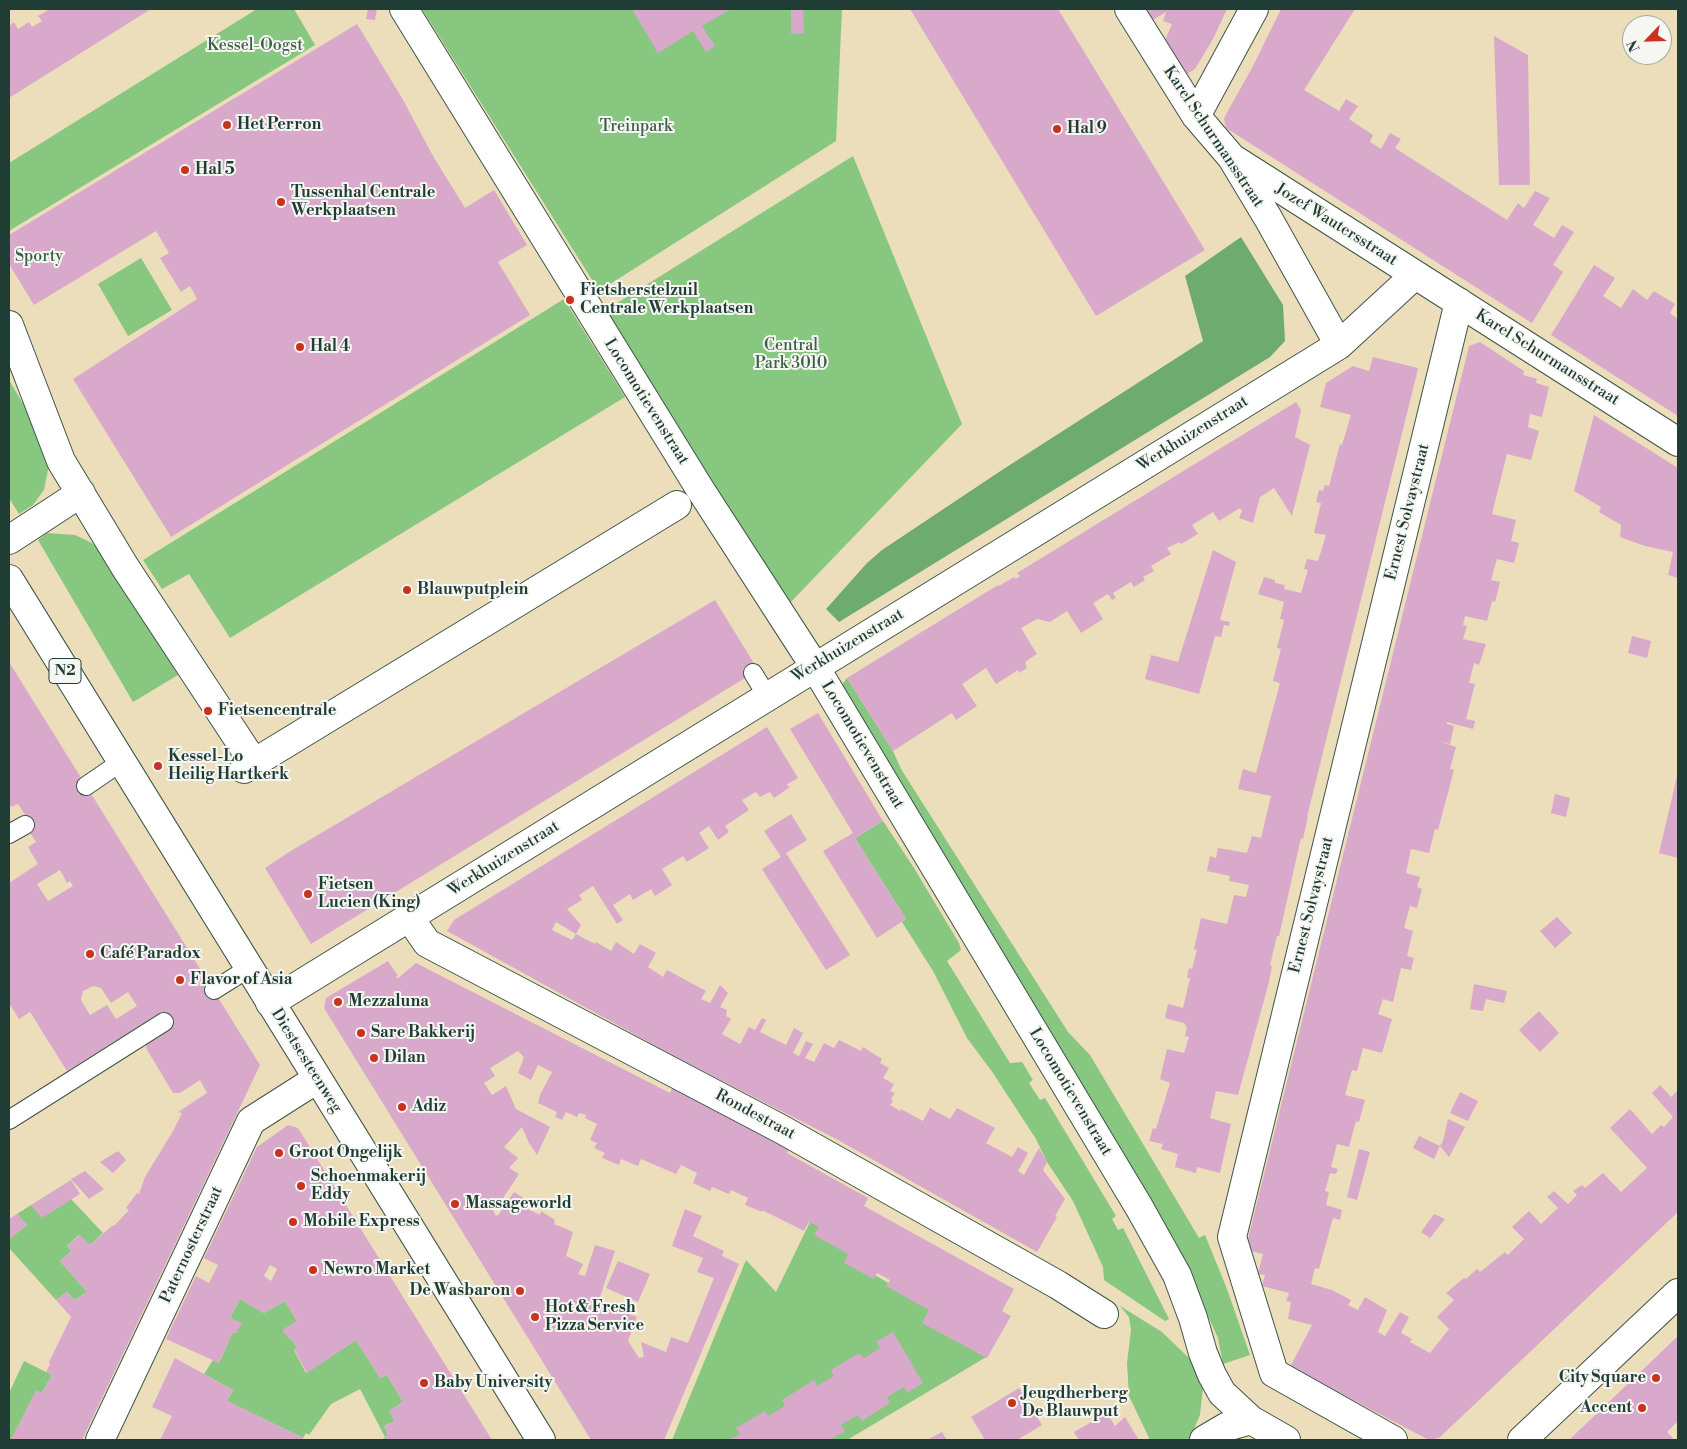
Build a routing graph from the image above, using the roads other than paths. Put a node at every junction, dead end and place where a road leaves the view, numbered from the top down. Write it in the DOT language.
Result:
graph roads {
  1 [pos="404,9"];
  2 [pos="1129,9"];
  3 [pos="1254,9"];
  4 [pos="1196,116"];
  5 [pos="1232,158"];
  6 [pos="1415,275"];
  7 [pos="1459,302"];
  8 [pos="9,325"];
  9 [pos="1339,345"];
  10 [pos="1678,442"];
  11 [pos="81,493"];
  12 [pos="677,505"];
  13 [pos="9,540"];
  14 [pos="9,580"];
  15 [pos="815,667"];
  16 [pos="753,673"];
  17 [pos="767,696"];
  18 [pos="121,762"];
  19 [pos="86,786"];
  20 [pos="25,826"];
  21 [pos="9,834"];
  22 [pos="409,917"];
  23 [pos="249,968"];
  24 [pos="214,990"];
  25 [pos="270,1003"];
  26 [pos="164,1022"];
  27 [pos="317,1079"];
  28 [pos="9,1120"];
  29 [pos="1678,1293"];
  30 [pos="1104,1314"];
  31 [pos="1252,1420"];
  32 [pos="100,1440"];
  33 [pos="541,1440"];
  34 [pos="1204,1440"];
  35 [pos="1286,1440"];
  36 [pos="1393,1440"];
  37 [pos="1522,1440"];
  1 -- 15 [label="street, Locomotievenstraat"];
  2 -- 4 [label="street, Karel Schurmansstraat"];
  3 -- 4 [label="street"];
  4 -- 5 [label="street, Karel Schurmansstraat"];
  5 -- 6 [label="street, Jozef Wautersstraat"];
  5 -- 9 [label="street, Karel Schurmansstraat"];
  6 -- 7 [label="street, Karel Schurmansstraat"];
  6 -- 9 [label="street, Werkhuizenstraat"];
  7 -- 10 [label="street, Karel Schurmansstraat"];
  7 -- 36 [label="street, Ernest Solvaystraat"];
  8 -- 11 [label="street"];
  9 -- 15 [label="street, Werkhuizenstraat"];
  11 -- 12 [label="street"];
  11 -- 13 [label="street"];
  14 -- 18 [label="street, Diestsesteenweg / N2"];
  15 -- 17 [label="street, Werkhuizenstraat"];
  15 -- 31 [label="street, Locomotievenstraat"];
  16 -- 17 [label="lane"];
  17 -- 22 [label="street, Werkhuizenstraat"];
  18 -- 19 [label="lane"];
  18 -- 23 [label="street, Diestsesteenweg / N2"];
  20 -- 21 [label="lane"];
  22 -- 25 [label="street, Werkhuizenstraat"];
  22 -- 30 [label="street, Rondestraat"];
  23 -- 24 [label="lane"];
  23 -- 25 [label="street, Diestsesteenweg / N2"];
  25 -- 27 [label="street, Diestsesteenweg / N2"];
  26 -- 28 [label="lane"];
  27 -- 32 [label="street, Paternosterstraat"];
  27 -- 33 [label="street, Diestsesteenweg / N2"];
  29 -- 37 [label="street"];
  31 -- 34 [label="street"];
  31 -- 35 [label="street, Locomotievenstraat"];
}
